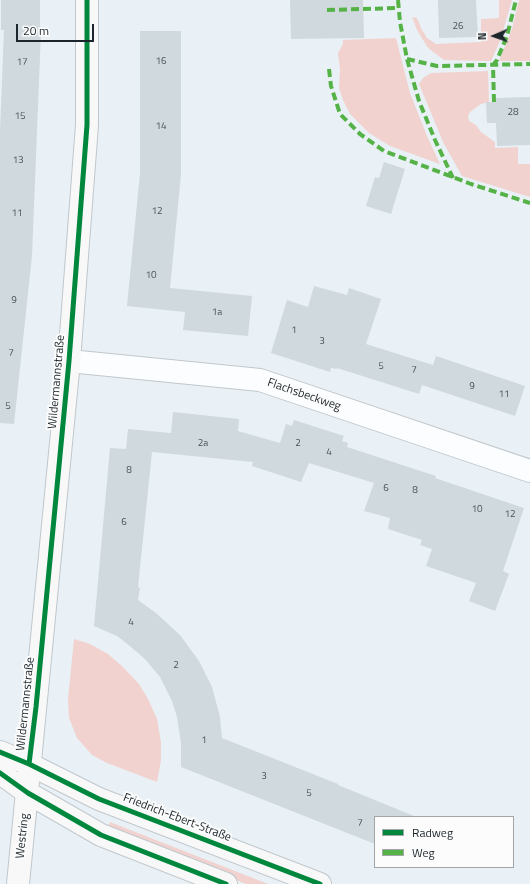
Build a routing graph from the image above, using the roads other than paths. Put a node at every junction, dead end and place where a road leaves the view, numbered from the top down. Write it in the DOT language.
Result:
graph roads {
  1 [pos="87,0"];
  2 [pos="69,361"];
  3 [pos="530,471"];
  4 [pos="0,752"];
  5 [pos="29,764"];
  6 [pos="0,773"];
  7 [pos="28,793"];
  8 [pos="18,884"];
  9 [pos="226,884"];
  10 [pos="320,884"];
  1 -- 2 [label="street, Wildermannstraße"];
  2 -- 3 [label="street, Flachsbeckweg"];
  2 -- 5 [label="street, Wildermannstraße"];
  4 -- 5 [label="street, Friedrich-Ebert-Straße"];
  5 -- 7 [label="street, Westring"];
  5 -- 10 [label="street, Friedrich-Ebert-Straße"];
  6 -- 7 [label="street"];
  7 -- 8 [label="street, Westring"];
  7 -- 9 [label="street"];
}
